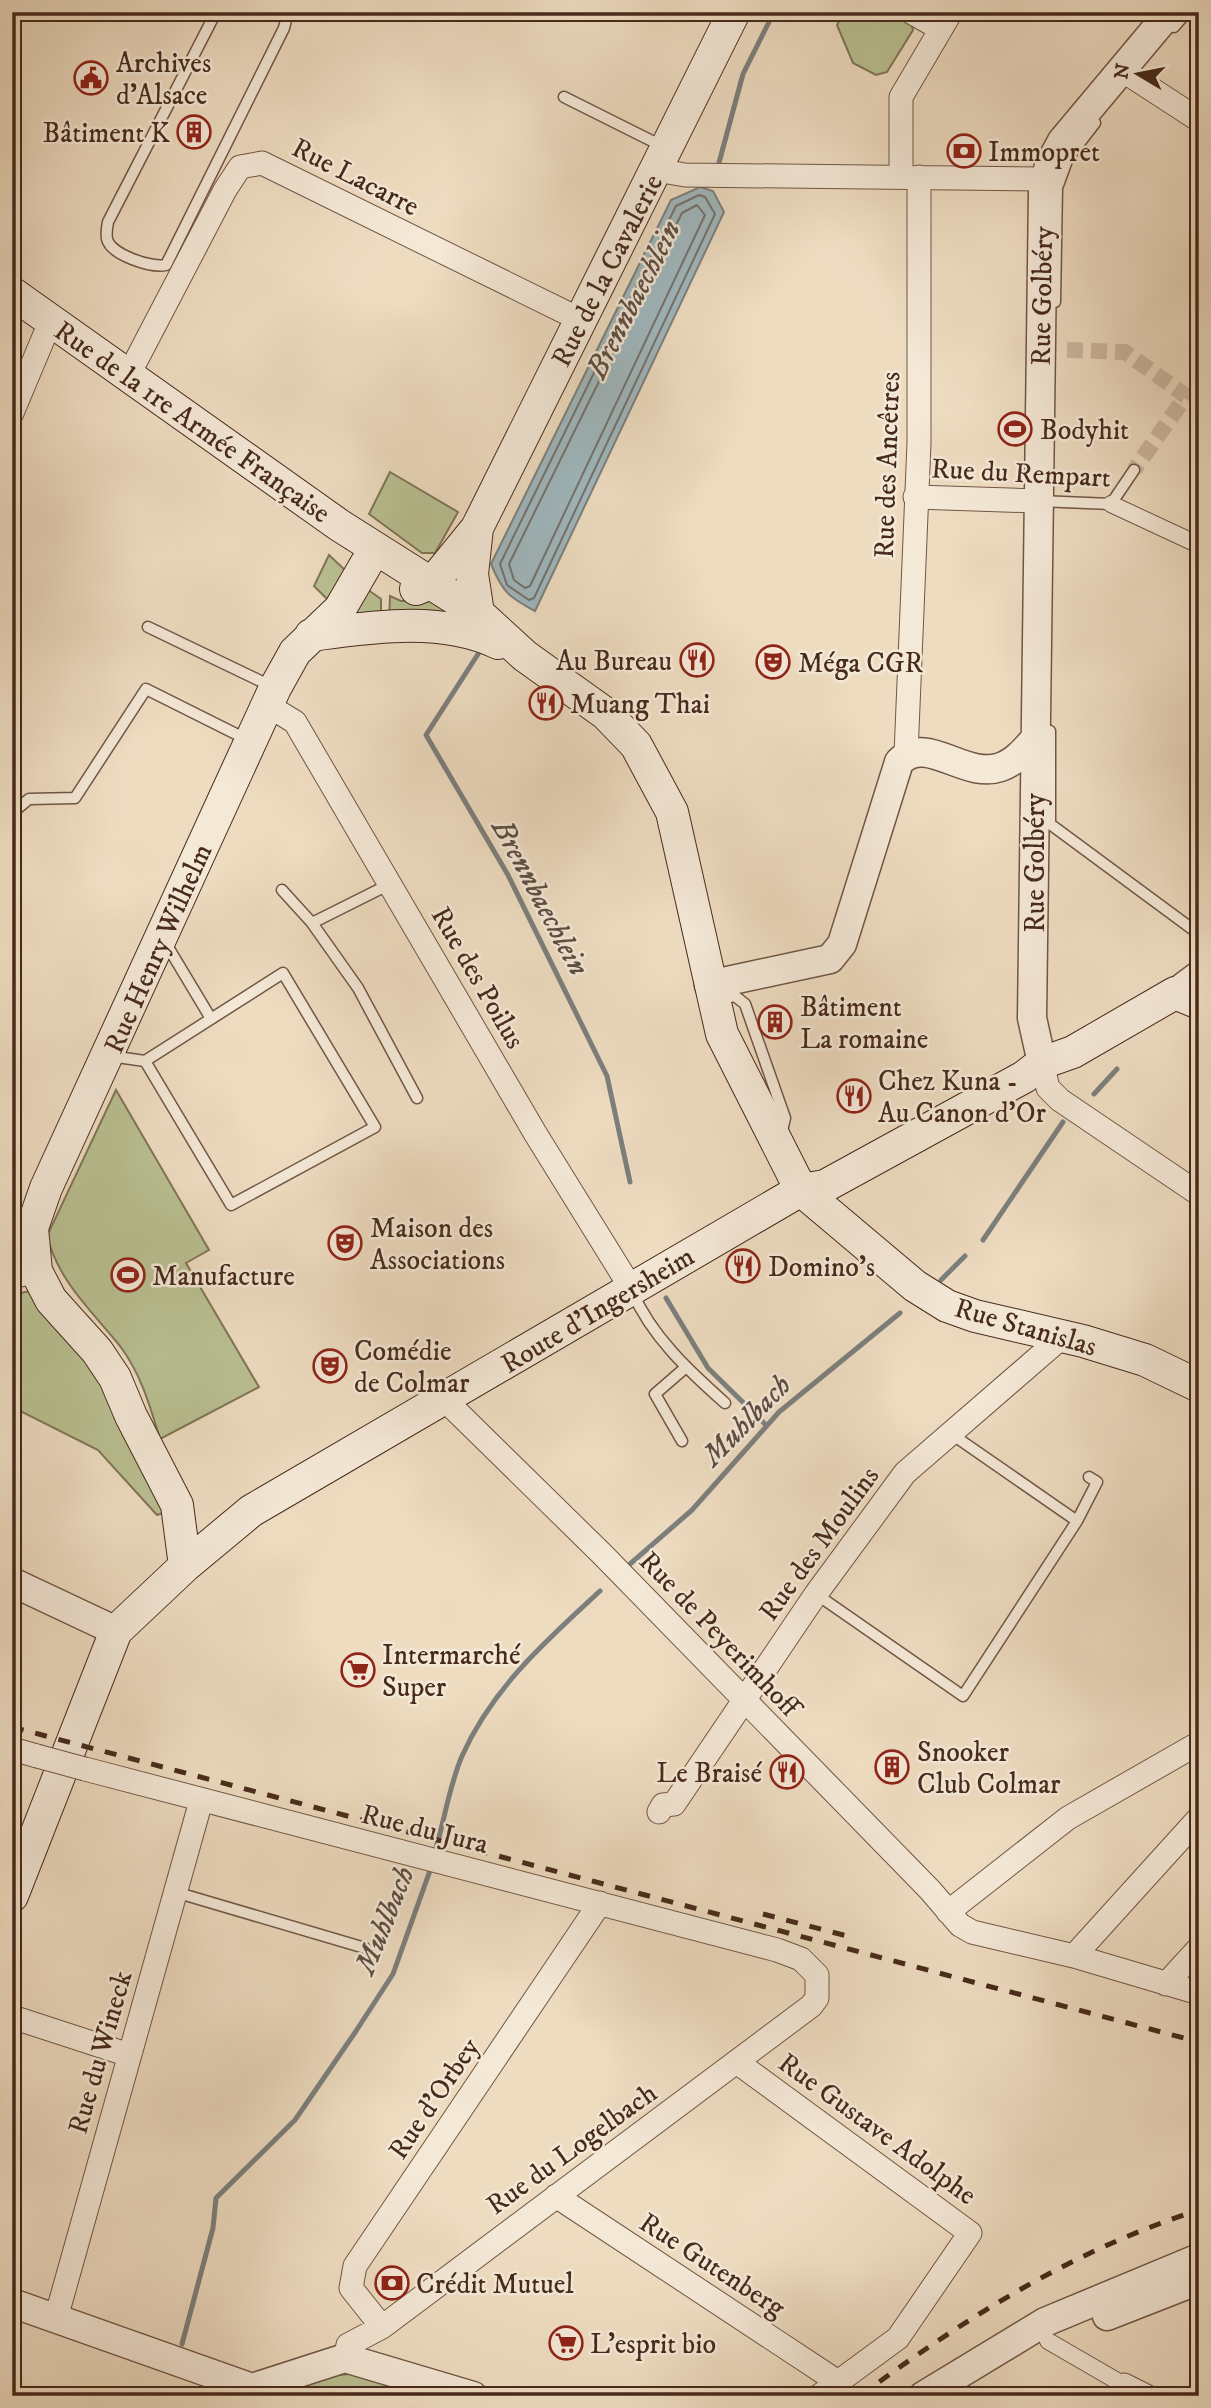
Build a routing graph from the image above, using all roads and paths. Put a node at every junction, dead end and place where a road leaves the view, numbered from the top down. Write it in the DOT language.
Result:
graph roads {
  1 [pos="216,12"];
  2 [pos="288,12"];
  3 [pos="734,12"];
  4 [pos="911,12"];
  5 [pos="1170,12"];
  6 [pos="1187,12"];
  7 [pos="946,21"];
  8 [pos="1163,40"];
  9 [pos="1130,75"];
  10 [pos="564,97"];
  11 [pos="1100,116"];
  12 [pos="1199,120"];
  13 [pos="669,164"];
  14 [pos="910,176"];
  15 [pos="1051,184"];
  16 [pos="12,293"];
  17 [pos="1055,309"];
  18 [pos="51,320"];
  19 [pos="581,320"];
  20 [pos="128,376"];
  21 [pos="1053,391"];
  22 [pos="12,412"];
  23 [pos="1134,470"];
  24 [pos="915,497"];
  25 [pos="1043,501"];
  26 [pos="1111,503"];
  27 [pos="339,525"];
  28 [pos="477,528"];
  29 [pos="1199,545"];
  30 [pos="369,559"];
  31 [pos="433,582"];
  32 [pos="478,613"];
  33 [pos="148,627"];
  34 [pos="311,635"];
  35 [pos="525,656"];
  36 [pos="1049,669"];
  37 [pos="271,697"];
  38 [pos="1042,732"];
  39 [pos="251,741"];
  40 [pos="906,754"];
  41 [pos="12,813"];
  42 [pos="1042,820"];
  43 [pos="390,884"];
  44 [pos="282,890"];
  45 [pos="312,923"];
  46 [pos="1199,934"];
  47 [pos="162,937"];
  48 [pos="1199,964"];
  49 [pos="1191,990"];
  50 [pos="711,993"];
  51 [pos="210,1017"];
  52 [pos="108,1056"];
  53 [pos="145,1061"];
  54 [pos="1042,1063"];
  55 [pos="416,1098"];
  56 [pos="827,1173"];
  57 [pos="1199,1194"];
  58 [pos="855,1236"];
  59 [pos="24,1274"];
  60 [pos="631,1288"];
  61 [pos="1062,1337"];
  62 [pos="685,1368"];
  63 [pos="1199,1387"];
  64 [pos="444,1400"];
  65 [pos="725,1404"];
  66 [pos="948,1432"];
  67 [pos="681,1440"];
  68 [pos="1089,1478"];
  69 [pos="177,1506"];
  70 [pos="1077,1521"];
  71 [pos="227,1531"];
  72 [pos="185,1566"];
  73 [pos="12,1582"];
  74 [pos="816,1594"];
  75 [pos="116,1631"];
  76 [pos="743,1700"];
  77 [pos="1199,1743"];
  78 [pos="12,1749"];
  79 [pos="201,1801"];
  80 [pos="659,1812"];
  81 [pos="1199,1818"];
  82 [pos="175,1892"];
  83 [pos="12,1896"];
  84 [pos="600,1903"];
  85 [pos="948,1912"];
  86 [pos="365,1948"];
  87 [pos="1199,1948"];
  88 [pos="1074,1956"];
  89 [pos="817,1975"];
  90 [pos="1166,1984"];
  91 [pos="1199,1993"];
  92 [pos="12,2017"];
  93 [pos="129,2055"];
  94 [pos="738,2063"];
  95 [pos="556,2196"];
  96 [pos="1199,2258"];
  97 [pos="1199,2280"];
  98 [pos="12,2303"];
  99 [pos="56,2318"];
  100 [pos="383,2327"];
  101 [pos="1047,2332"];
  102 [pos="345,2358"];
  103 [pos="838,2382"];
  104 [pos="933,2389"];
  105 [pos="1121,2390"];
  106 [pos="250,2392"];
  107 [pos="473,2396"];
  108 [pos="819,2396"];
  109 [pos="1146,2396"];
  1 -- 2 [label="lane"];
  3 -- 13 [label="main road, Rue de la Cavalerie"];
  4 -- 7 [label="street"];
  5 -- 9 [label="street"];
  6 -- 8 [label="lane"];
  7 -- 14 [label="street, Rue des Ancêtres"];
  9 -- 12 [label="street"];
  9 -- 15 [label="street"];
  10 -- 13 [label="lane"];
  11 -- 15 [label="lane"];
  13 -- 14 [label="street"];
  13 -- 19 [label="main road, Rue de la Cavalerie"];
  14 -- 15 [label="street"];
  14 -- 24 [label="street, Rue des Ancêtres"];
  15 -- 17 [label="lane, Rue Golbéry"];
  15 -- 25 [label="street, Rue Golbéry"];
  16 -- 18 [label="main road, Rue de la 1re Armée Française"];
  18 -- 20 [label="main road, Rue de la 1re Armée Française"];
  18 -- 22 [label="street"];
  19 -- 20 [label="street, Rue Lacarre"];
  19 -- 28 [label="main road, Rue de la Cavalerie"];
  20 -- 27 [label="main road, Rue de la 1re Armée Française"];
  21 -- 25 [label="lane, Rue Golbéry"];
  23 -- 26 [label="lane"];
  24 -- 25 [label="street, Rue du Rempart"];
  24 -- 40 [label="street, Rue des Ancêtres"];
  25 -- 26 [label="lane, Rue du Rempart"];
  25 -- 36 [label="lane, Rue Golbéry"];
  25 -- 38 [label="street, Rue Golbéry"];
  26 -- 29 [label="street, Rue du Rempart"];
  27 -- 30 [label="main road"];
  27 -- 31 [label="main road"];
  28 -- 31 [label="main road, Rue de la Cavalerie"];
  28 -- 32 [label="main road, Rue de la Cavalerie"];
  30 -- 31 [label="main road"];
  30 -- 34 [label="main road, Rue Henry Wilhelm"];
  31 -- 32 [label="main road"];
  32 -- 35 [label="main road"];
  33 -- 37 [label="lane"];
  34 -- 35 [label="main road"];
  34 -- 37 [label="main road, Rue Henry Wilhelm"];
  35 -- 50 [label="main road"];
  37 -- 39 [label="main road, Rue Henry Wilhelm"];
  37 -- 43 [label="street, Rue des Poilus"];
  38 -- 40 [label="street"];
  38 -- 42 [label="street, Rue Golbéry"];
  39 -- 41 [label="lane"];
  39 -- 47 [label="main road, Rue Henry Wilhelm"];
  40 -- 50 [label="street"];
  42 -- 46 [label="lane"];
  42 -- 54 [label="street, Rue Golbéry"];
  43 -- 45 [label="lane"];
  43 -- 60 [label="street, Rue des Poilus"];
  44 -- 45 [label="lane"];
  45 -- 55 [label="lane"];
  47 -- 51 [label="lane"];
  47 -- 52 [label="main road, Rue Henry Wilhelm"];
  48 -- 54 [label="lane"];
  49 -- 54 [label="main road, Route d'Ingersheim"];
  50 -- 56 [label="main road"];
  51 -- 53 [label="lane"];
  51 -- 53 [label="lane"];
  52 -- 53 [label="lane"];
  52 -- 59 [label="main road, Rue Henry Wilhelm"];
  54 -- 56 [label="main road, Route d'Ingersheim"];
  54 -- 57 [label="street"];
  56 -- 58 [label="main road, Rue Stanislas"];
  56 -- 58 [label="main road"];
  56 -- 60 [label="main road, Route d'Ingersheim"];
  58 -- 61 [label="main road, Rue Stanislas"];
  59 -- 69 [label="main road, Rue Henry Wilhelm"];
  60 -- 62 [label="lane"];
  60 -- 64 [label="main road, Route d'Ingersheim"];
  61 -- 63 [label="main road, Rue Stanislas"];
  61 -- 66 [label="street, Rue des Moulins"];
  62 -- 65 [label="lane"];
  62 -- 67 [label="lane"];
  64 -- 71 [label="main road, Route d'Ingersheim"];
  64 -- 76 [label="street, Rue de Peyerimhoff"];
  66 -- 70 [label="lane"];
  66 -- 74 [label="street, Rue des Moulins"];
  68 -- 70 [label="lane"];
  69 -- 71 [label="main road, Rue Henry Wilhelm"];
  69 -- 72 [label="main road, Rue Henry Wilhelm"];
  70 -- 74 [label="lane"];
  71 -- 72 [label="main road, Route d'Ingersheim"];
  72 -- 75 [label="main road, Route d'Ingersheim"];
  73 -- 75 [label="street"];
  74 -- 76 [label="street, Rue des Moulins"];
  75 -- 83 [label="main road, Route d'Ingersheim"];
  76 -- 80 [label="street, Rue des Moulins"];
  76 -- 85 [label="street, Rue de Peyerimhoff"];
  77 -- 85 [label="street"];
  78 -- 79 [label="street, Rue du Jura, bridge"];
  79 -- 82 [label="street, Rue du Wineck"];
  79 -- 84 [label="street, Rue du Jura"];
  81 -- 88 [label="street"];
  82 -- 86 [label="lane"];
  82 -- 93 [label="street, Rue du Wineck"];
  84 -- 89 [label="street, Rue du Jura"];
  84 -- 100 [label="street, Rue d'Orbey"];
  85 -- 88 [label="street, Rue de Peyerimhoff"];
  87 -- 90 [label="street"];
  88 -- 90 [label="street, Rue de Peyerimhoff"];
  89 -- 94 [label="street, Rue du Logelbach"];
  90 -- 91 [label="street, Rue de Peyerimhoff"];
  92 -- 93 [label="street"];
  93 -- 99 [label="street, Rue du Wineck"];
  94 -- 95 [label="street, Rue du Logelbach"];
  94 -- 103 [label="street, Rue Gustave Adolphe"];
  95 -- 100 [label="street, Rue du Logelbach"];
  95 -- 103 [label="street, Rue Gutenberg"];
  96 -- 101 [label="street"];
  97 -- 101 [label="street"];
  98 -- 99 [label="street"];
  99 -- 106 [label="street"];
  100 -- 102 [label="street, Rue du Logelbach"];
  101 -- 104 [label="street"];
  101 -- 105 [label="street"];
  102 -- 106 [label="street"];
  102 -- 107 [label="street"];
  103 -- 108 [label="street, Rue Gustave Adolphe"];
  105 -- 109 [label="street"];
}
